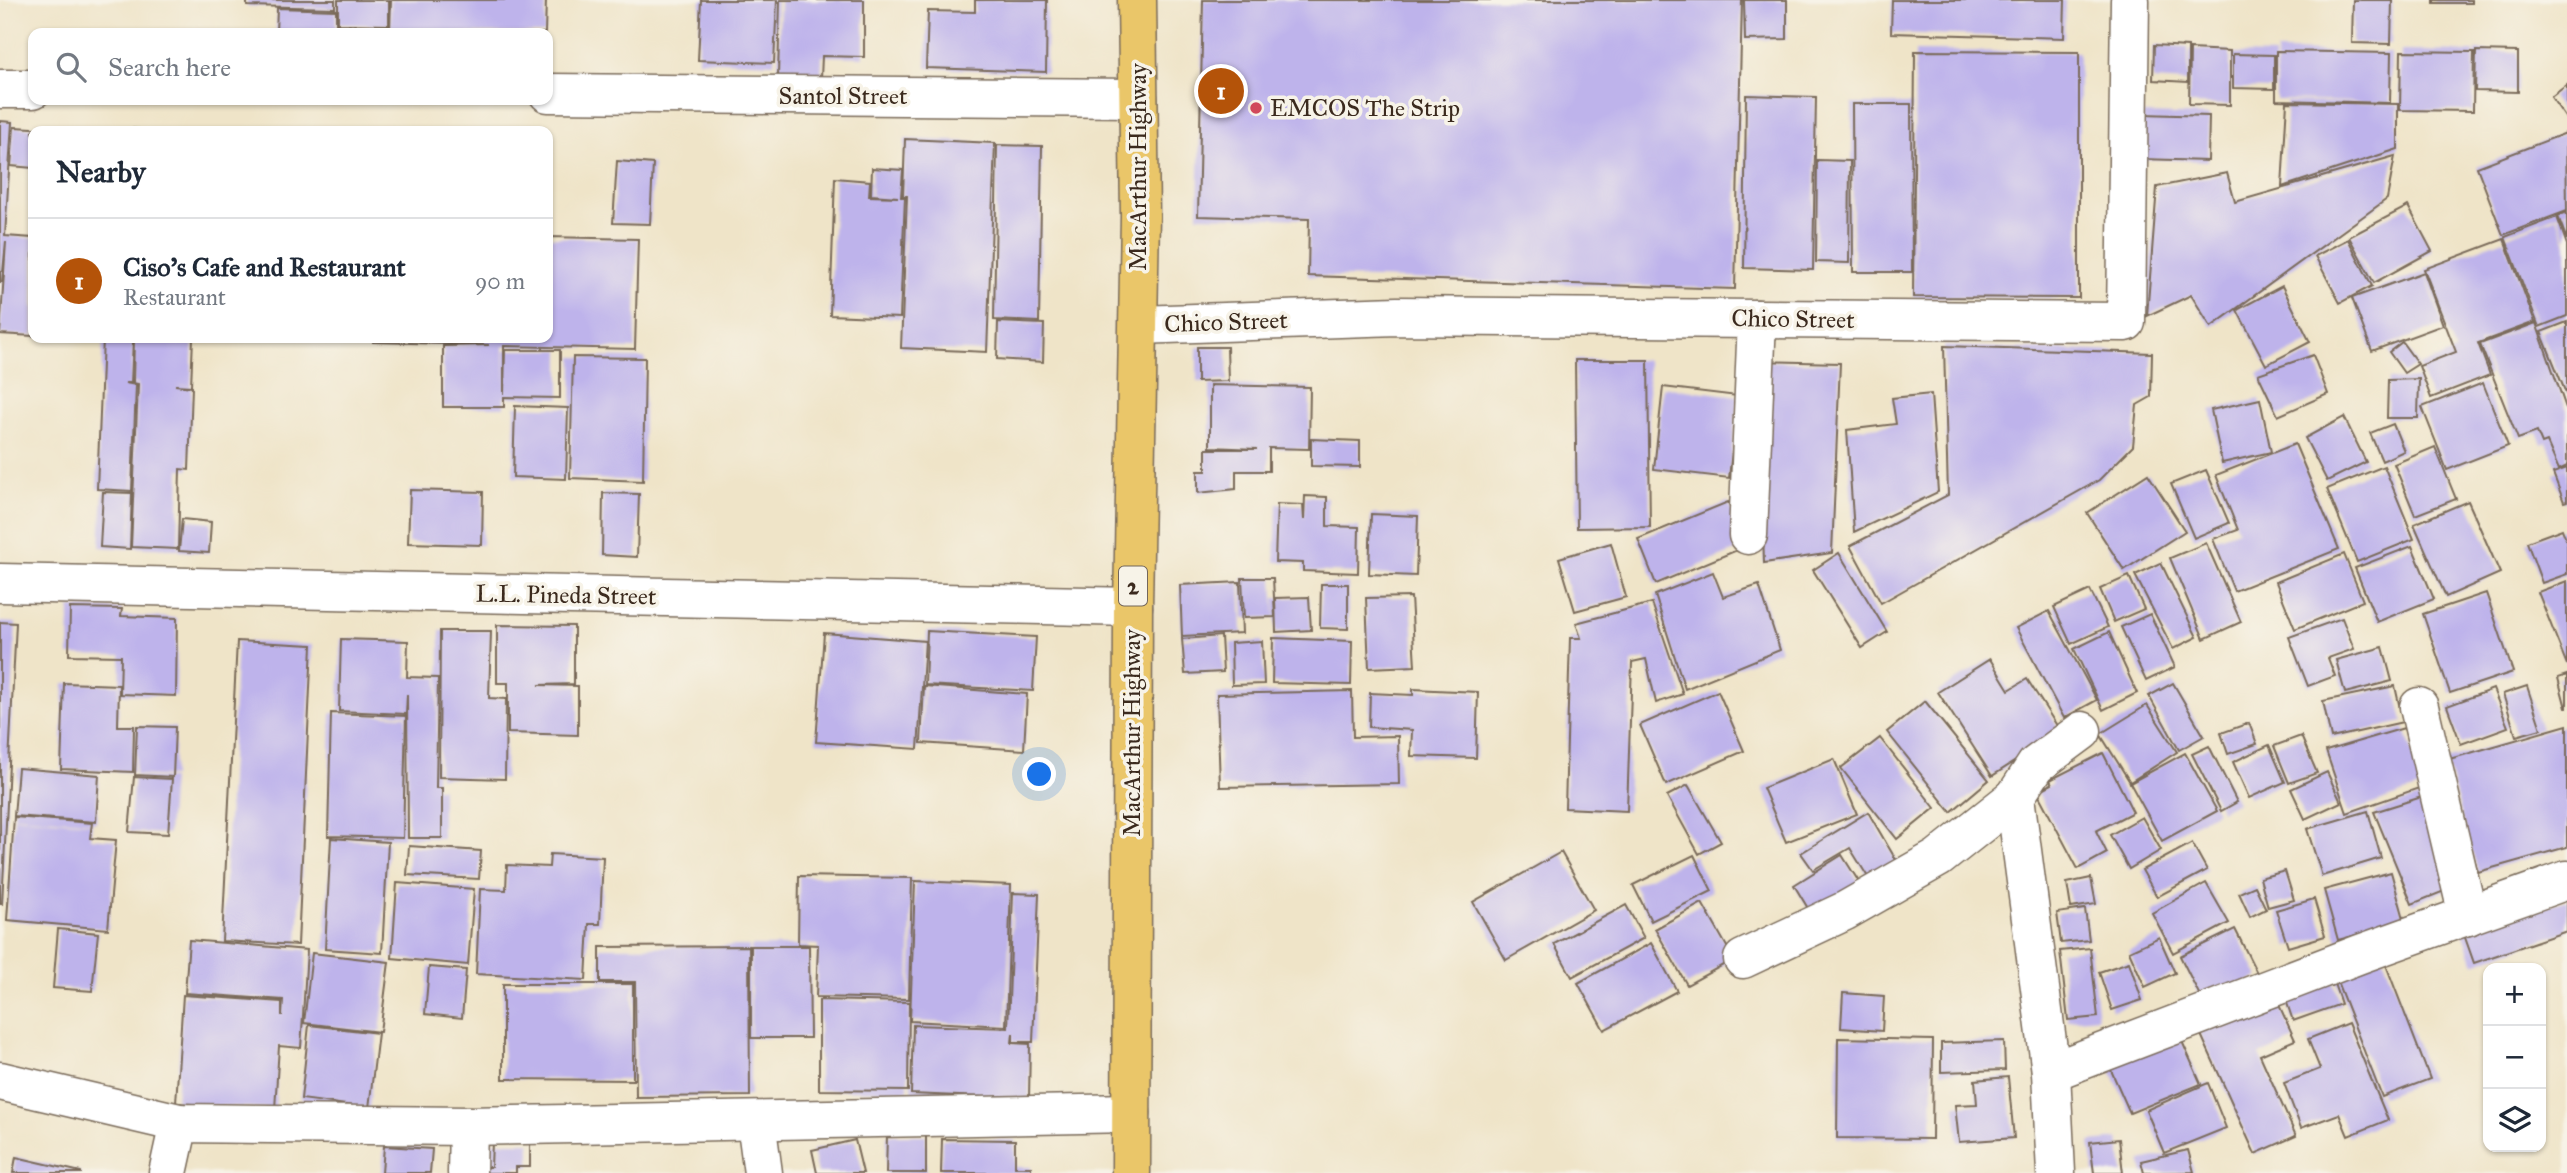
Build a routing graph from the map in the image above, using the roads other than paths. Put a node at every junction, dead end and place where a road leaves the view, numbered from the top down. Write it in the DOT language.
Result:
graph roads {
  1 [pos="1137,0"];
  2 [pos="2130,0"];
  3 [pos="0,89"];
  4 [pos="28,89"];
  5 [pos="553,93"];
  6 [pos="1138,98"];
  7 [pos="1757,319"];
  8 [pos="1139,324"];
  9 [pos="1748,535"];
  10 [pos="0,583"];
  11 [pos="1133,607"];
  12 [pos="2419,708"];
  13 [pos="2082,731"];
  14 [pos="2015,797"];
  15 [pos="2567,880"];
  16 [pos="2469,916"];
  17 [pos="1743,960"];
  18 [pos="2050,1072"];
  19 [pos="0,1082"];
  20 [pos="1131,1113"];
  21 [pos="757,1121"];
  22 [pos="178,1123"];
  23 [pos="468,1126"];
  24 [pos="168,1173"];
  25 [pos="467,1173"];
  26 [pos="763,1173"];
  27 [pos="1131,1173"];
  28 [pos="2056,1173"];
  1 -- 6 [label="highway, MacArthur Highway / 2"];
  2 -- 7 [label="street, Chico Street"];
  3 -- 4 [label="street"];
  5 -- 6 [label="street, Santol Street"];
  6 -- 8 [label="highway, MacArthur Highway / 2"];
  7 -- 8 [label="street, Chico Street"];
  7 -- 9 [label="street"];
  8 -- 11 [label="highway, MacArthur Highway / 2"];
  10 -- 11 [label="street, L.L. Pineda Street"];
  11 -- 20 [label="highway, MacArthur Highway / 2"];
  12 -- 16 [label="street"];
  13 -- 14 [label="street"];
  14 -- 17 [label="street"];
  14 -- 18 [label="street"];
  15 -- 16 [label="street"];
  16 -- 18 [label="street"];
  18 -- 28 [label="street"];
  19 -- 22 [label="street"];
  20 -- 21 [label="street"];
  20 -- 27 [label="highway, MacArthur Highway / 2"];
  21 -- 23 [label="street"];
  21 -- 26 [label="street"];
  22 -- 23 [label="street"];
  22 -- 24 [label="street"];
  23 -- 25 [label="street"];
}
